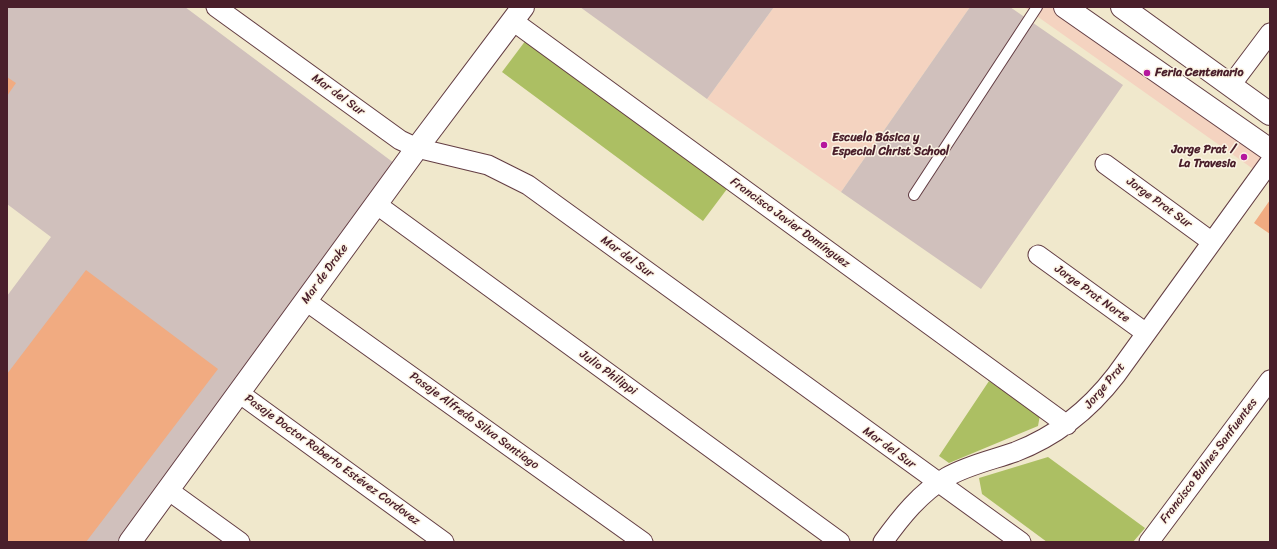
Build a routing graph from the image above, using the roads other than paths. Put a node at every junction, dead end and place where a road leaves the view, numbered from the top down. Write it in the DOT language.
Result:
graph roads {
  1 [pos="216,7"];
  2 [pos="1037,7"];
  3 [pos="1065,7"];
  4 [pos="1122,7"];
  5 [pos="518,14"];
  6 [pos="1270,33"];
  7 [pos="1231,85"];
  8 [pos="1270,114"];
  9 [pos="417,148"];
  10 [pos="1270,150"];
  11 [pos="1270,162"];
  12 [pos="1105,164"];
  13 [pos="914,195"];
  14 [pos="376,204"];
  15 [pos="1212,242"];
  16 [pos="1038,255"];
  17 [pos="306,301"];
  18 [pos="1146,333"];
  19 [pos="1270,380"];
  20 [pos="239,393"];
  21 [pos="1067,425"];
  22 [pos="938,483"];
  23 [pos="168,490"];
  24 [pos="130,542"];
  25 [pos="240,542"];
  26 [pos="444,542"];
  27 [pos="643,542"];
  28 [pos="840,542"];
  29 [pos="883,542"];
  30 [pos="1021,542"];
  31 [pos="1149,542"];
  1 -- 9 [label="street, Mar del Sur"];
  2 -- 13 [label="lane"];
  3 -- 10 [label="street"];
  4 -- 7 [label="street"];
  5 -- 9 [label="street, Mar de Drake"];
  5 -- 21 [label="street, Francisco Javier Domínguez"];
  6 -- 7 [label="street"];
  7 -- 8 [label="street"];
  9 -- 14 [label="street, Mar de Drake"];
  9 -- 22 [label="street, Mar del Sur"];
  11 -- 15 [label="street, Jorge Prat"];
  12 -- 15 [label="street, Jorge Prat Sur"];
  14 -- 17 [label="street, Mar de Drake"];
  14 -- 28 [label="street, Julio Philippi"];
  15 -- 18 [label="street, Jorge Prat"];
  16 -- 18 [label="street, Jorge Prat Norte"];
  17 -- 20 [label="street, Mar de Drake"];
  17 -- 27 [label="street, Pasaje Alfredo Silva Santiago"];
  18 -- 21 [label="street, Jorge Prat"];
  19 -- 31 [label="street, Francisco Bulnes Sanfuentes"];
  20 -- 23 [label="street, Mar de Drake"];
  20 -- 26 [label="street, Pasaje Doctor Roberto Estévez Cordovez"];
  21 -- 22 [label="street, Jorge Prat"];
  22 -- 29 [label="street, Jorge Prat"];
  22 -- 30 [label="street, Mar del Sur"];
  23 -- 24 [label="street, Mar de Drake"];
  23 -- 25 [label="street"];
}
